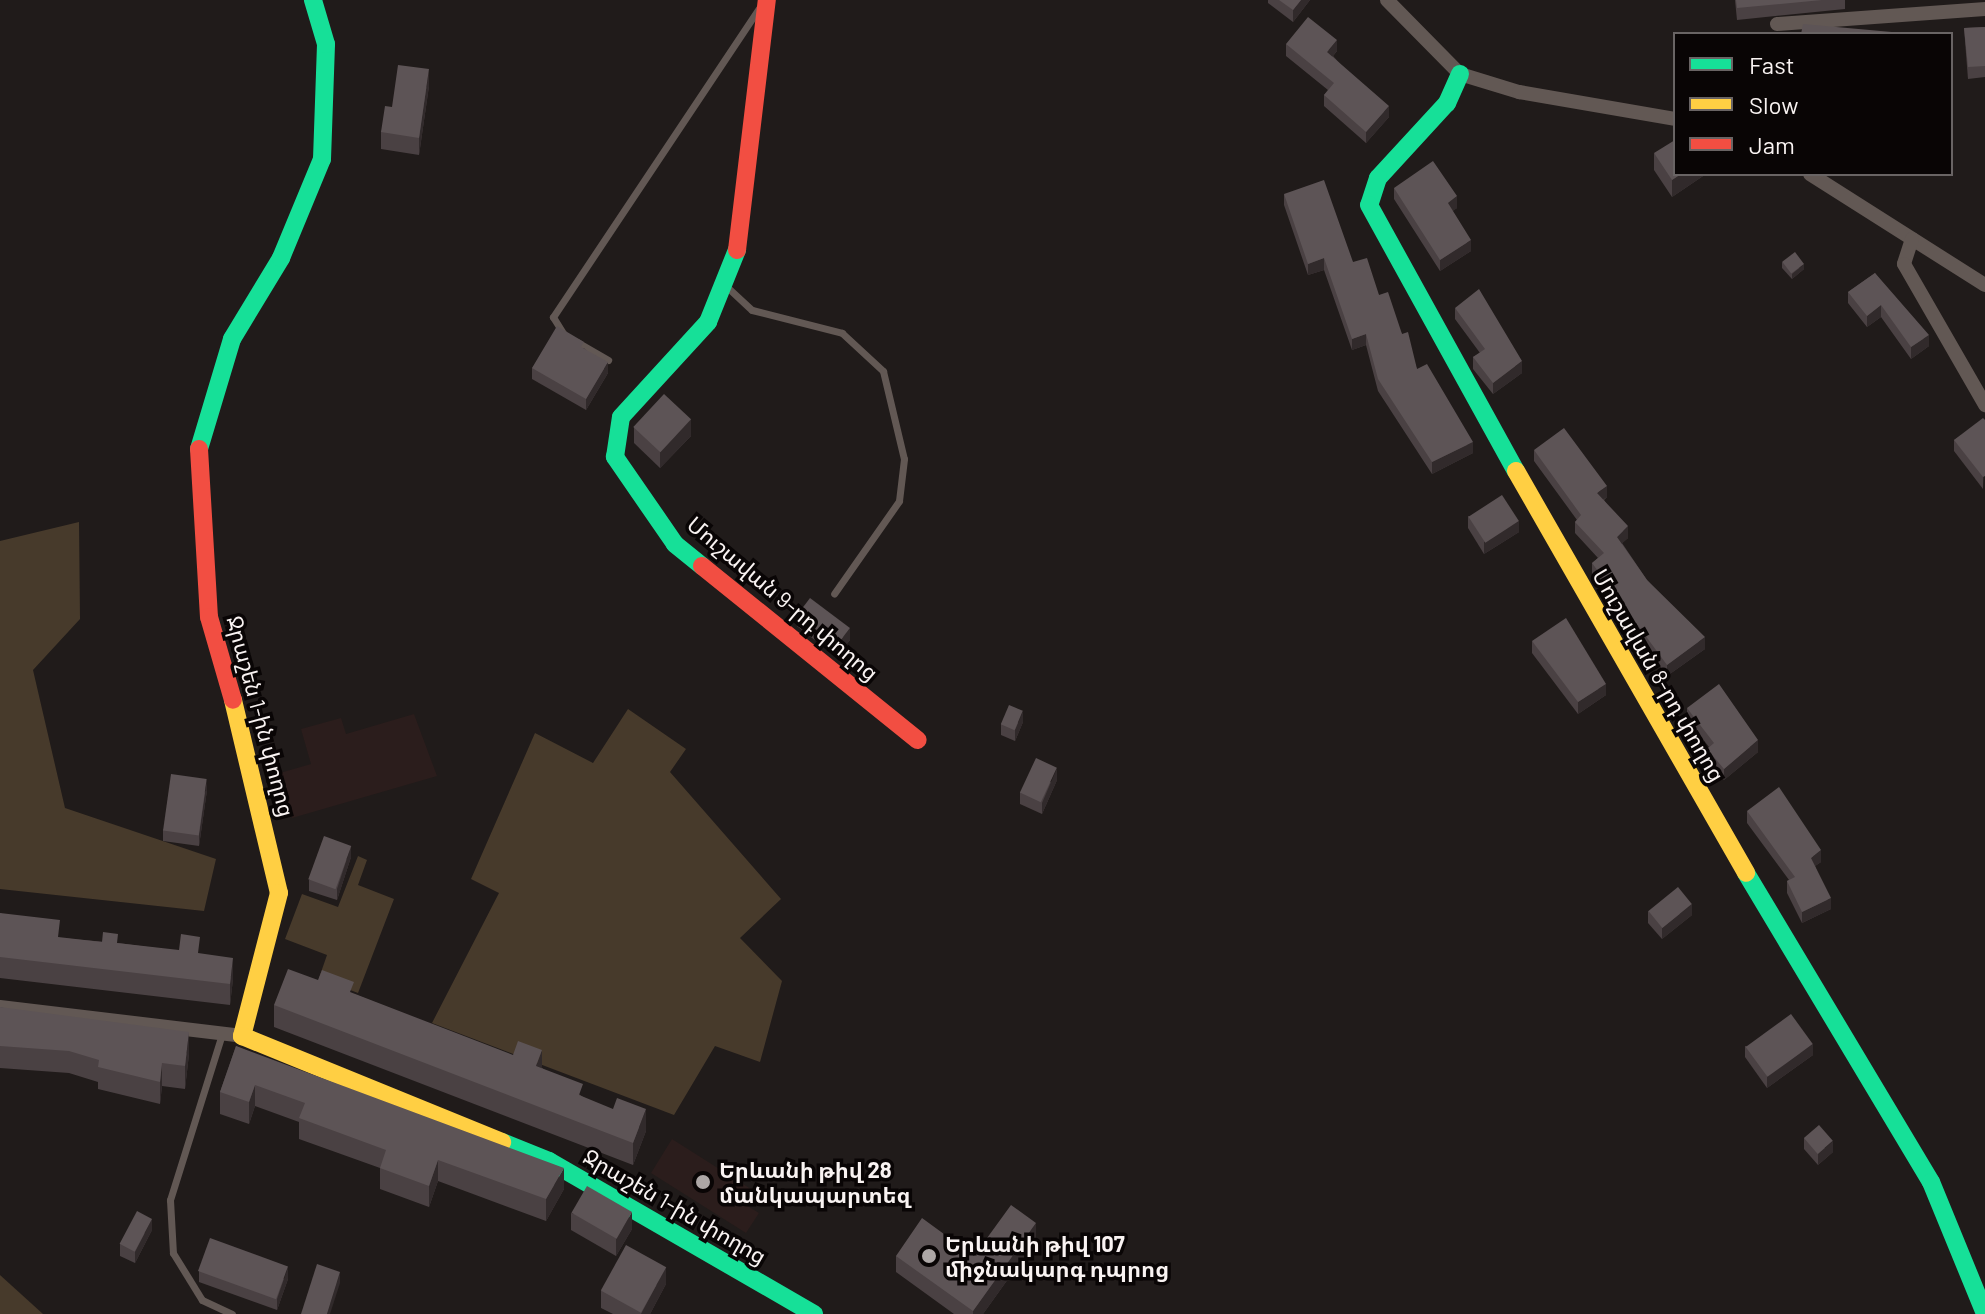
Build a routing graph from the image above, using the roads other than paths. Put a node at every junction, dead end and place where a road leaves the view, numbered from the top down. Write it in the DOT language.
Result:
graph roads {
  1 [pos="313,0"];
  2 [pos="766,0"];
  3 [pos="1387,0"];
  4 [pos="1985,9"];
  5 [pos="1777,24"];
  6 [pos="1460,74"];
  7 [pos="1673,119"];
  8 [pos="1813,176"];
  9 [pos="1912,239"];
  10 [pos="725,284"];
  11 [pos="1985,285"];
  12 [pos="608,360"];
  13 [pos="1985,405"];
  14 [pos="834,594"];
  15 [pos="918,740"];
  16 [pos="0,1007"];
  17 [pos="222,1034"];
  18 [pos="242,1036"];
  19 [pos="1984,1311"];
  20 [pos="232,1314"];
  21 [pos="814,1314"];
  1 -- 18 [label="street, Ջրաշեն 1-ին փողոց"];
  2 -- 10 [label="street, Մուշավան 9-րդ փողոց"];
  2 -- 12 [label="lane"];
  3 -- 6 [label="street"];
  4 -- 5 [label="street"];
  6 -- 7 [label="street"];
  6 -- 19 [label="street, Մուշավան 8-րդ փողոց"];
  8 -- 9 [label="street"];
  9 -- 11 [label="street"];
  9 -- 13 [label="street"];
  10 -- 14 [label="lane"];
  10 -- 15 [label="street, Մուշավան 9-րդ փողոց"];
  16 -- 17 [label="street, Ջրաշեն 1-ին փողոց"];
  17 -- 18 [label="street, Ջրաշեն 1-ին փողոց"];
  17 -- 20 [label="lane"];
  18 -- 21 [label="street, Ջրաշեն 1-ին փողոց"];
}
